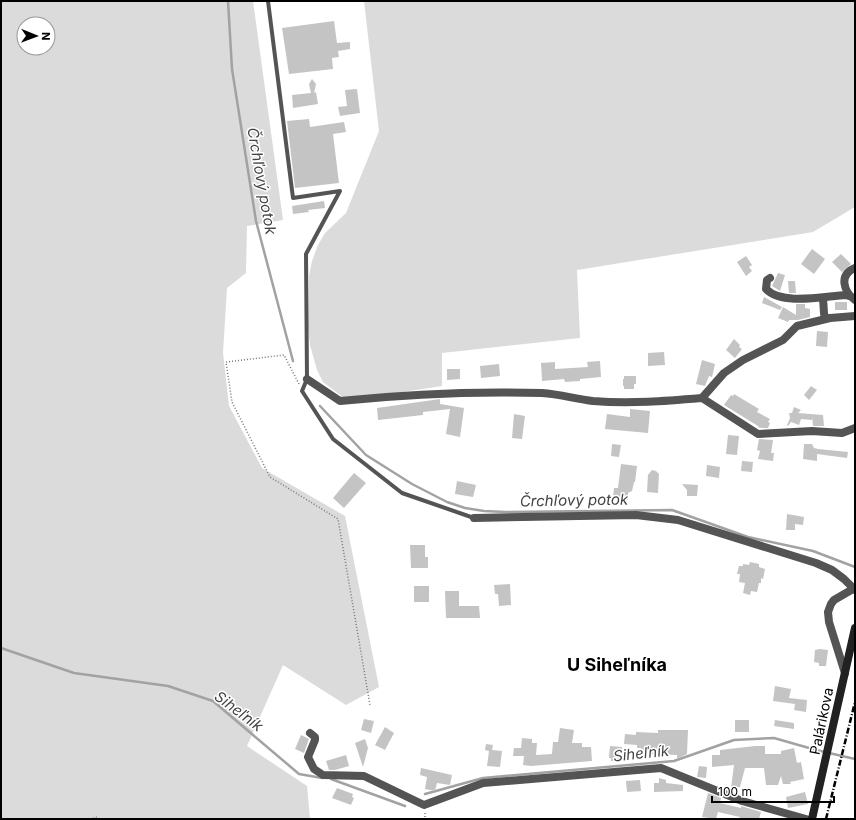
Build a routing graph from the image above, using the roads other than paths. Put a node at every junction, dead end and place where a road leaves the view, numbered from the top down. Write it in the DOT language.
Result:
graph roads {
  1 [pos="268,1"];
  2 [pos="855,268"];
  3 [pos="770,278"];
  4 [pos="823,298"];
  5 [pos="852,298"];
  6 [pos="855,316"];
  7 [pos="826,319"];
  8 [pos="307,379"];
  9 [pos="702,398"];
  10 [pos="855,428"];
  11 [pos="474,518"];
  12 [pos="854,590"];
  13 [pos="855,628"];
  14 [pos="845,674"];
  15 [pos="310,733"];
  16 [pos="806,819"];
  17 [pos="812,819"];
  1 -- 8 [label="lane"];
  2 -- 5 [label="street"];
  3 -- 4 [label="street"];
  4 -- 5 [label="street"];
  4 -- 7 [label="street"];
  6 -- 7 [label="street"];
  7 -- 9 [label="street"];
  8 -- 9 [label="street"];
  8 -- 11 [label="lane"];
  9 -- 10 [label="street"];
  11 -- 12 [label="street"];
  12 -- 14 [label="street"];
  13 -- 14 [label="main road, Palárikova"];
  14 -- 17 [label="main road, Palárikova"];
  15 -- 16 [label="street"];
}
